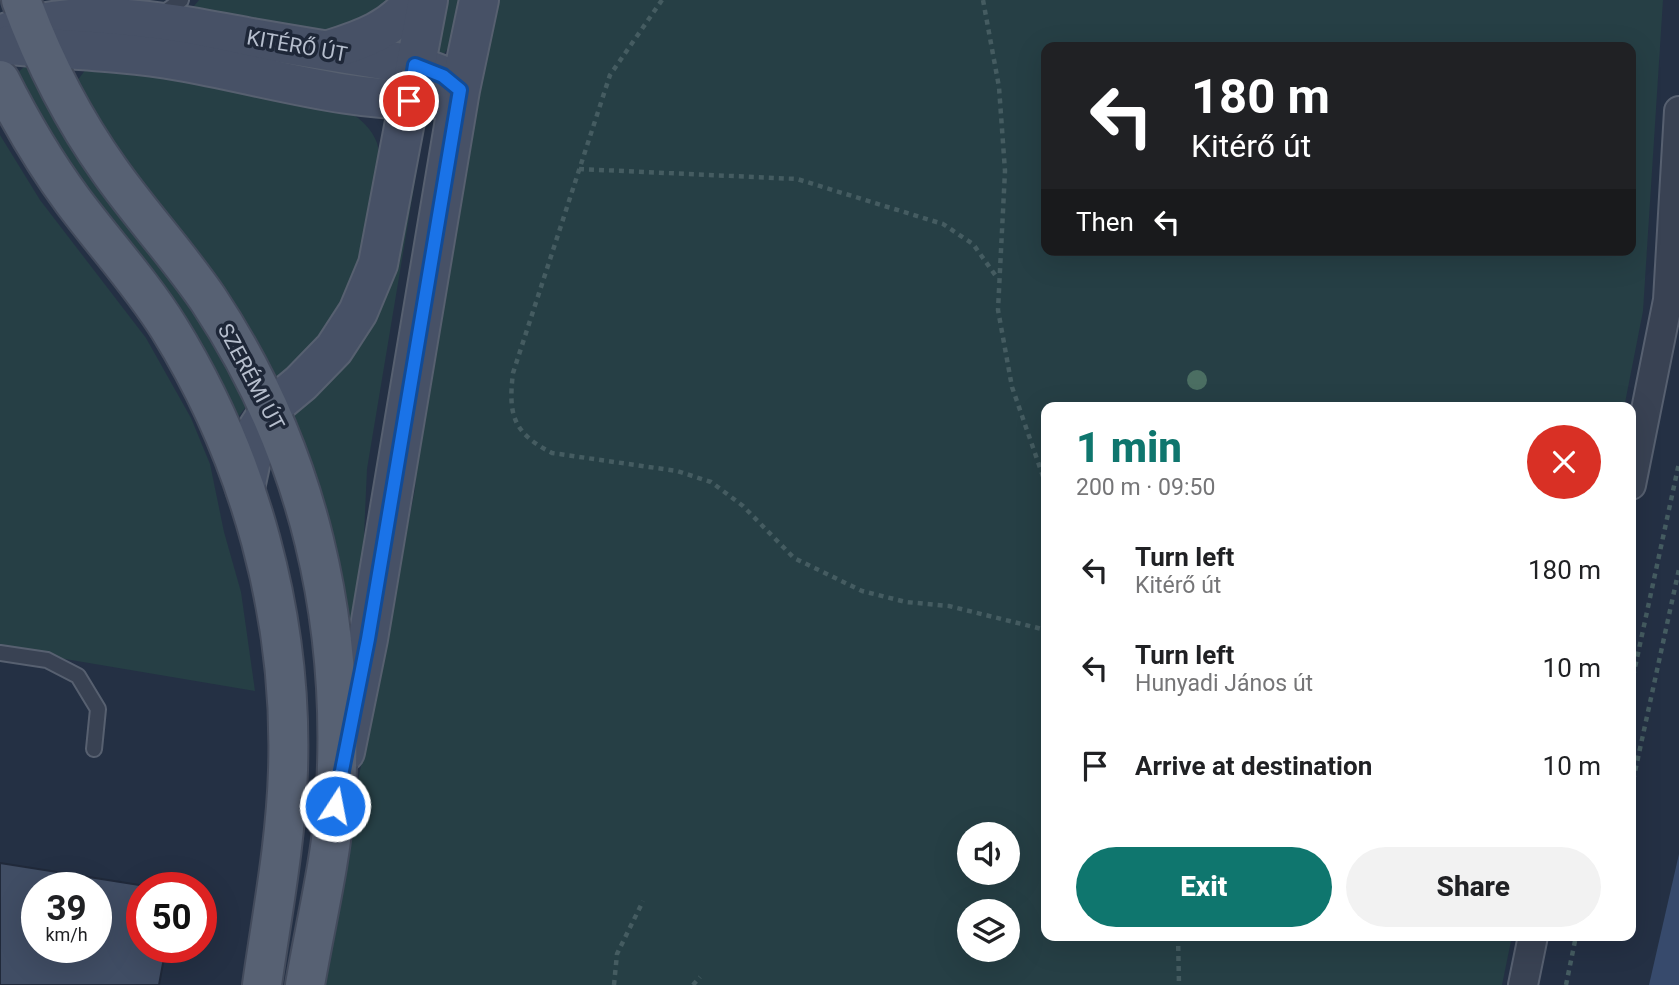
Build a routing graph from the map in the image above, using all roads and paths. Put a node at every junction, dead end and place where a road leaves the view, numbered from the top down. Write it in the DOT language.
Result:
graph roads {
  1 [pos="414,0"];
  2 [pos="428,0"];
  3 [pos="479,0"];
  4 [pos="662,0"];
  5 [pos="983,0"];
  6 [pos="167,10"];
  7 [pos="18,30"];
  8 [pos="327,51"];
  9 [pos="0,79"];
  10 [pos="412,83"];
  11 [pos="460,90"];
  12 [pos="1679,111"];
  13 [pos="579,169"];
  14 [pos="998,280"];
  15 [pos="271,408"];
  16 [pos="1636,460"];
  17 [pos="1679,463"];
  18 [pos="1041,471"];
  19 [pos="245,488"];
  20 [pos="1679,569"];
  21 [pos="1041,629"];
  22 [pos="0,653"];
  23 [pos="1636,662"];
  24 [pos="94,748"];
  25 [pos="1636,767"];
  26 [pos="335,806"];
  27 [pos="643,901"];
  28 [pos="1178,941"];
  29 [pos="1532,941"];
  30 [pos="1575,941"];
  31 [pos="699,977"];
  32 [pos="262,985"];
  33 [pos="305,985"];
  34 [pos="614,985"];
  35 [pos="693,985"];
  36 [pos="1179,985"];
  37 [pos="1523,985"];
  38 [pos="1566,985"];
  1 -- 8 [label="main road"];
  2 -- 10 [label="main road"];
  3 -- 11 [label="main road"];
  4 -- 13 [label="path"];
  5 -- 14 [label="path"];
  6 -- 7 [label="main road, KITÉRŐ ÚT"];
  6 -- 8 [label="main road, KITÉRŐ ÚT"];
  7 -- 10 [label="main road, KITÉRŐ ÚT"];
  7 -- 15 [label="main road, SZERÉMI ÚT"];
  8 -- 10 [label="main road, KITÉRŐ ÚT"];
  9 -- 19 [label="main road"];
  10 -- 11 [label="main road, KITÉRŐ ÚT"];
  10 -- 15 [label="main road"];
  11 -- 26 [label="main road"];
  12 -- 16 [label="street"];
  13 -- 14 [label="path"];
  13 -- 21 [label="path"];
  14 -- 18 [label="path"];
  15 -- 19 [label="main road"];
  15 -- 26 [label="main road, SZERÉMI ÚT"];
  17 -- 23 [label="path"];
  19 -- 32 [label="main road"];
  20 -- 25 [label="path"];
  22 -- 24 [label="lane"];
  26 -- 33 [label="main road, SZERÉMI ÚT"];
  27 -- 34 [label="path"];
  28 -- 36 [label="path"];
  29 -- 37 [label="street"];
  30 -- 38 [label="path"];
  31 -- 35 [label="path"];
}
